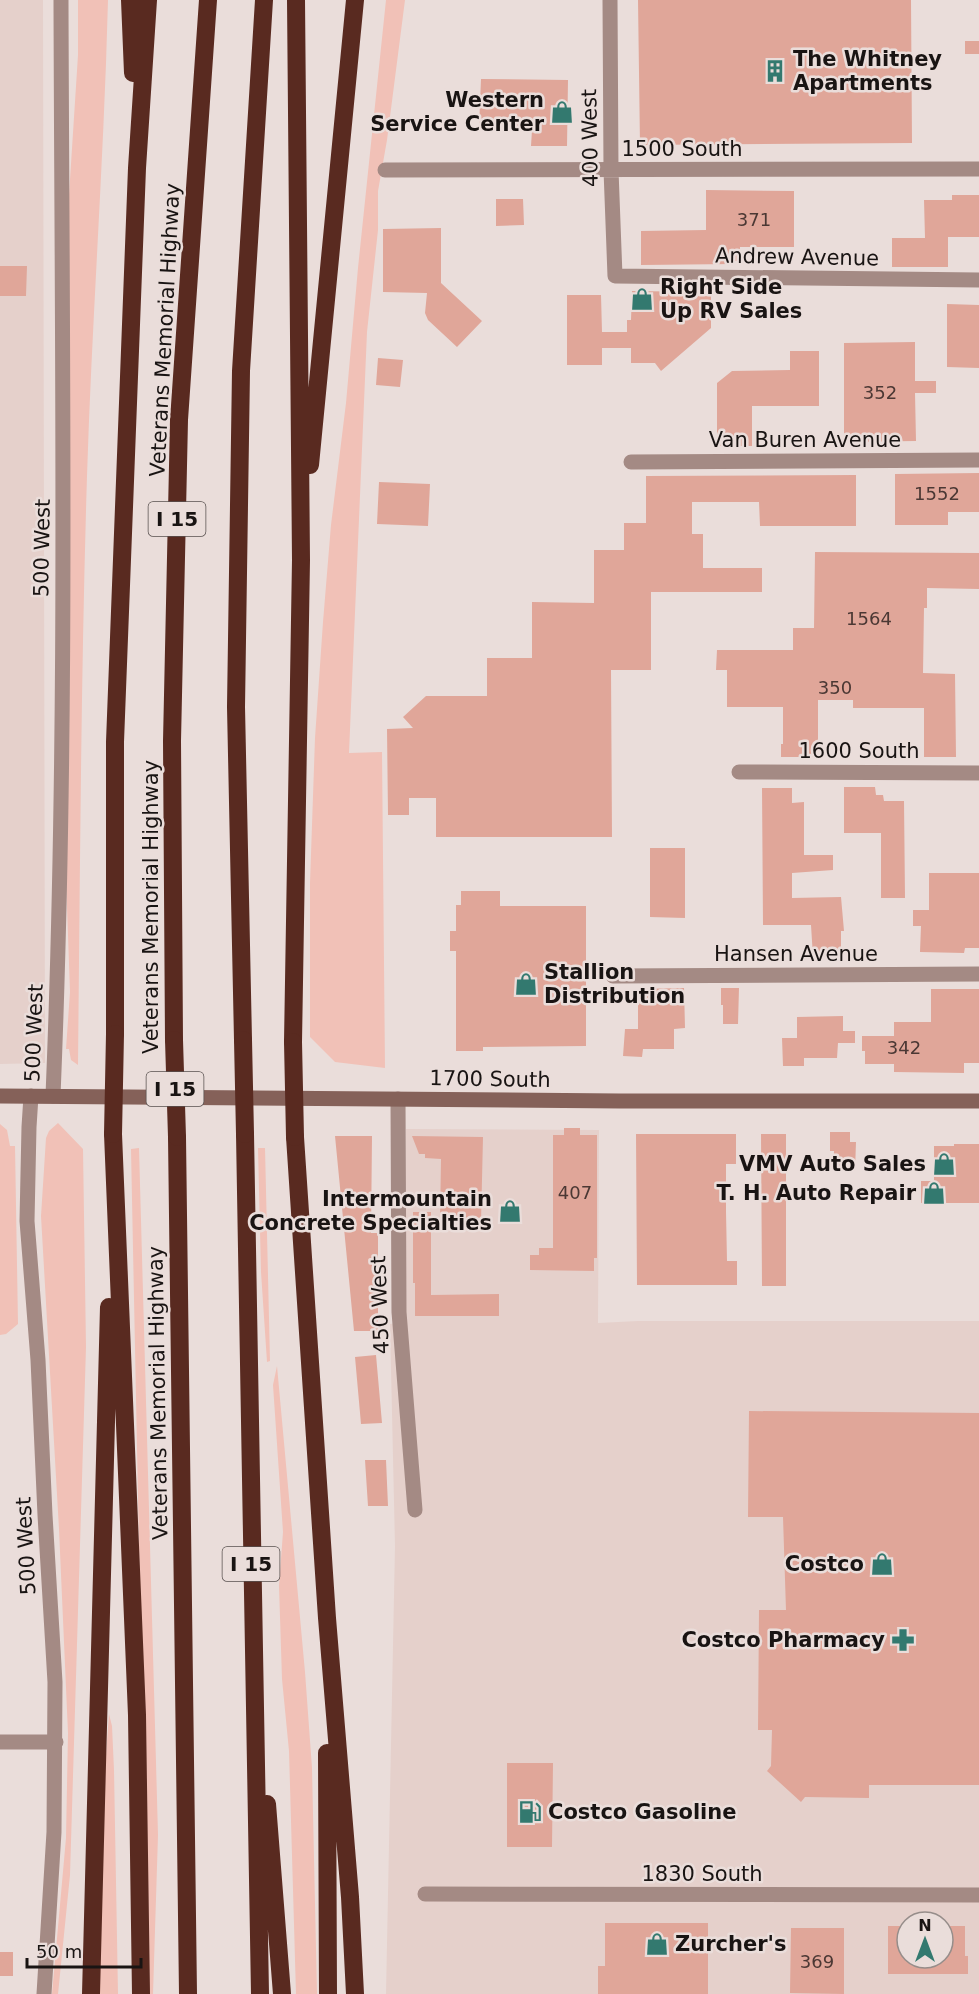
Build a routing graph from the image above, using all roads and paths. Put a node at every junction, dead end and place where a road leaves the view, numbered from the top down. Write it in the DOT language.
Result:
graph roads {
  1 [pos="61,0"];
  2 [pos="130,0"];
  3 [pos="148,0"];
  4 [pos="208,0"];
  5 [pos="264,0"];
  6 [pos="296,0"];
  7 [pos="355,0"];
  8 [pos="610,0"];
  9 [pos="137,168"];
  10 [pos="979,169"];
  11 [pos="385,170"];
  12 [pos="611,170"];
  13 [pos="615,276"];
  14 [pos="979,280"];
  15 [pos="979,460"];
  16 [pos="632,462"];
  17 [pos="301,560"];
  18 [pos="739,772"];
  19 [pos="979,773"];
  20 [pos="979,974"];
  21 [pos="613,975"];
  22 [pos="0,1096"];
  23 [pos="31,1096"];
  24 [pos="53,1096"];
  25 [pos="398,1099"];
  26 [pos="979,1101"];
  27 [pos="113,1134"];
  28 [pos="415,1510"];
  29 [pos="327,1618"];
  30 [pos="252,1623"];
  31 [pos="0,1742"];
  32 [pos="56,1742"];
  33 [pos="93,1876"];
  34 [pos="425,1894"];
  35 [pos="979,1895"];
  36 [pos="44,1994"];
  37 [pos="84,1994"];
  38 [pos="91,1994"];
  39 [pos="141,1994"];
  40 [pos="189,1994"];
  41 [pos="260,1994"];
  42 [pos="282,1994"];
  43 [pos="328,1994"];
  44 [pos="355,1994"];
  1 -- 24 [label="street, 500 West"];
  2 -- 9 [label="highway"];
  3 -- 9 [label="highway"];
  4 -- 40 [label="highway, Veterans Memorial Highway / I 15, bridge"];
  5 -- 30 [label="highway, I 15, bridge"];
  6 -- 17 [label="highway"];
  7 -- 17 [label="highway"];
  8 -- 12 [label="street, 400 West"];
  9 -- 27 [label="highway, bridge"];
  10 -- 12 [label="street, 1500 South"];
  11 -- 12 [label="street, 1500 South"];
  12 -- 13 [label="street, 400 West"];
  13 -- 14 [label="street, Andrew Avenue"];
  15 -- 16 [label="street, Van Buren Avenue"];
  17 -- 29 [label="highway, bridge"];
  18 -- 19 [label="street, 1600 South"];
  20 -- 21 [label="street, Hansen Avenue"];
  22 -- 23 [label="street, 1700 South"];
  23 -- 24 [label="street, 1700 South"];
  23 -- 32 [label="street, 500 West"];
  24 -- 25 [label="street, 1700 South"];
  25 -- 26 [label="street, 1700 South"];
  25 -- 28 [label="street, 450 West"];
  27 -- 33 [label="highway"];
  27 -- 39 [label="highway"];
  29 -- 43 [label="highway"];
  29 -- 44 [label="highway"];
  30 -- 41 [label="highway, I 15"];
  30 -- 42 [label="highway"];
  31 -- 32 [label="street"];
  32 -- 36 [label="street, 500 West"];
  33 -- 37 [label="highway"];
  33 -- 38 [label="highway"];
  34 -- 35 [label="street, 1830 South"];
}
